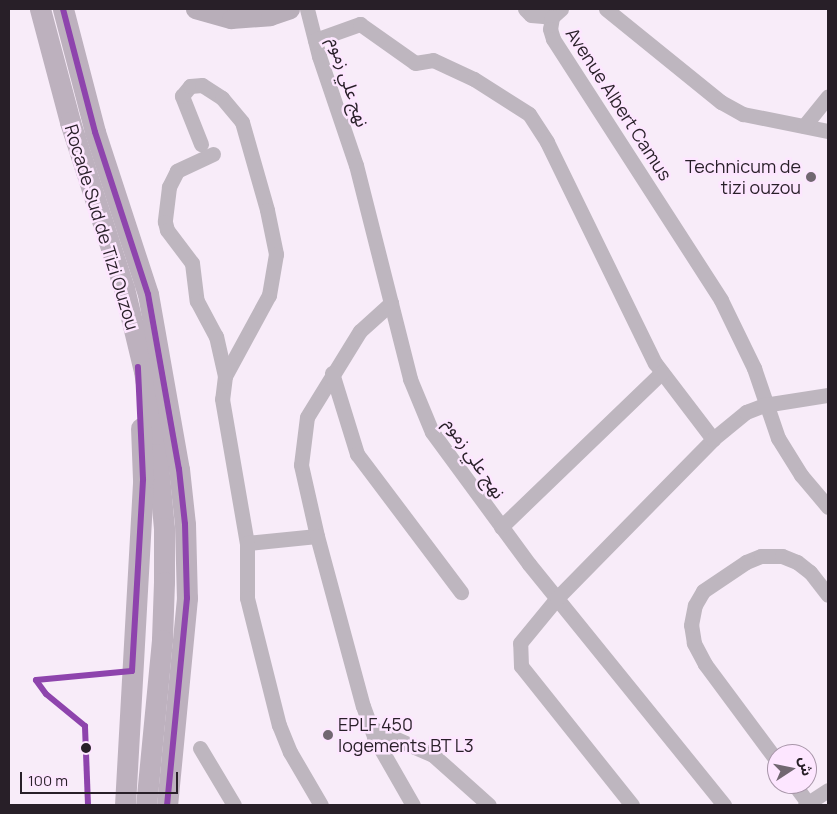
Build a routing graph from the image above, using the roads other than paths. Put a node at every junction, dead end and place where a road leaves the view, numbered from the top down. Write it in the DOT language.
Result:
graph roads {
  1 [pos="40,9"];
  2 [pos="63,9"];
  3 [pos="195,9"];
  4 [pos="290,9"];
  5 [pos="307,9"];
  6 [pos="525,9"];
  7 [pos="606,9"];
  8 [pos="556,13"];
  9 [pos="315,40"];
  10 [pos="828,96"];
  11 [pos="804,126"];
  12 [pos="828,132"];
  13 [pos="201,144"];
  14 [pos="213,154"];
  15 [pos="391,303"];
  16 [pos="136,338"];
  17 [pos="662,372"];
  18 [pos="332,373"];
  19 [pos="225,376"];
  20 [pos="828,395"];
  21 [pos="764,406"];
  22 [pos="713,439"];
  23 [pos="828,507"];
  24 [pos="501,527"];
  25 [pos="317,536"];
  26 [pos="247,543"];
  27 [pos="461,592"];
  28 [pos="828,595"];
  29 [pos="556,598"];
  30 [pos="371,728"];
  31 [pos="767,747"];
  32 [pos="200,748"];
  33 [pos="828,790"];
  34 [pos="807,804"];
  35 [pos="125,805"];
  36 [pos="146,805"];
  37 [pos="167,805"];
  38 [pos="234,805"];
  39 [pos="321,805"];
  40 [pos="414,805"];
  41 [pos="489,805"];
  42 [pos="632,805"];
  43 [pos="724,805"];
  1 -- 16 [label="highway, Rocade Sud de Tizi Ouzou"];
  2 -- 37 [label="highway, Rocade Sud de Tizi Ouzou"];
  3 -- 4 [label="main road"];
  5 -- 9 [label="street, نهج علي زموم"];
  6 -- 8 [label="street"];
  7 -- 11 [label="street"];
  8 -- 21 [label="street, Avenue Albert Camus"];
  9 -- 15 [label="street, نهج علي زموم"];
  9 -- 17 [label="street"];
  10 -- 11 [label="street"];
  11 -- 12 [label="street"];
  13 -- 19 [label="street"];
  14 -- 19 [label="street"];
  15 -- 18 [label="street"];
  15 -- 24 [label="street, نهج علي زموم"];
  16 -- 35 [label="highway"];
  16 -- 36 [label="highway, Rocade Sud de Tizi Ouzou"];
  17 -- 22 [label="street"];
  17 -- 24 [label="street"];
  18 -- 25 [label="street"];
  18 -- 27 [label="street"];
  19 -- 26 [label="street"];
  20 -- 21 [label="street"];
  21 -- 22 [label="street"];
  21 -- 23 [label="street, Avenue Albert Camus"];
  22 -- 29 [label="street"];
  24 -- 29 [label="street, نهج علي زموم"];
  25 -- 26 [label="street"];
  25 -- 30 [label="street"];
  26 -- 39 [label="street"];
  28 -- 31 [label="street"];
  29 -- 42 [label="street"];
  29 -- 43 [label="street, نهج علي زموم"];
  30 -- 40 [label="street"];
  30 -- 41 [label="street"];
  32 -- 38 [label="street"];
  33 -- 34 [label="street"];
}
